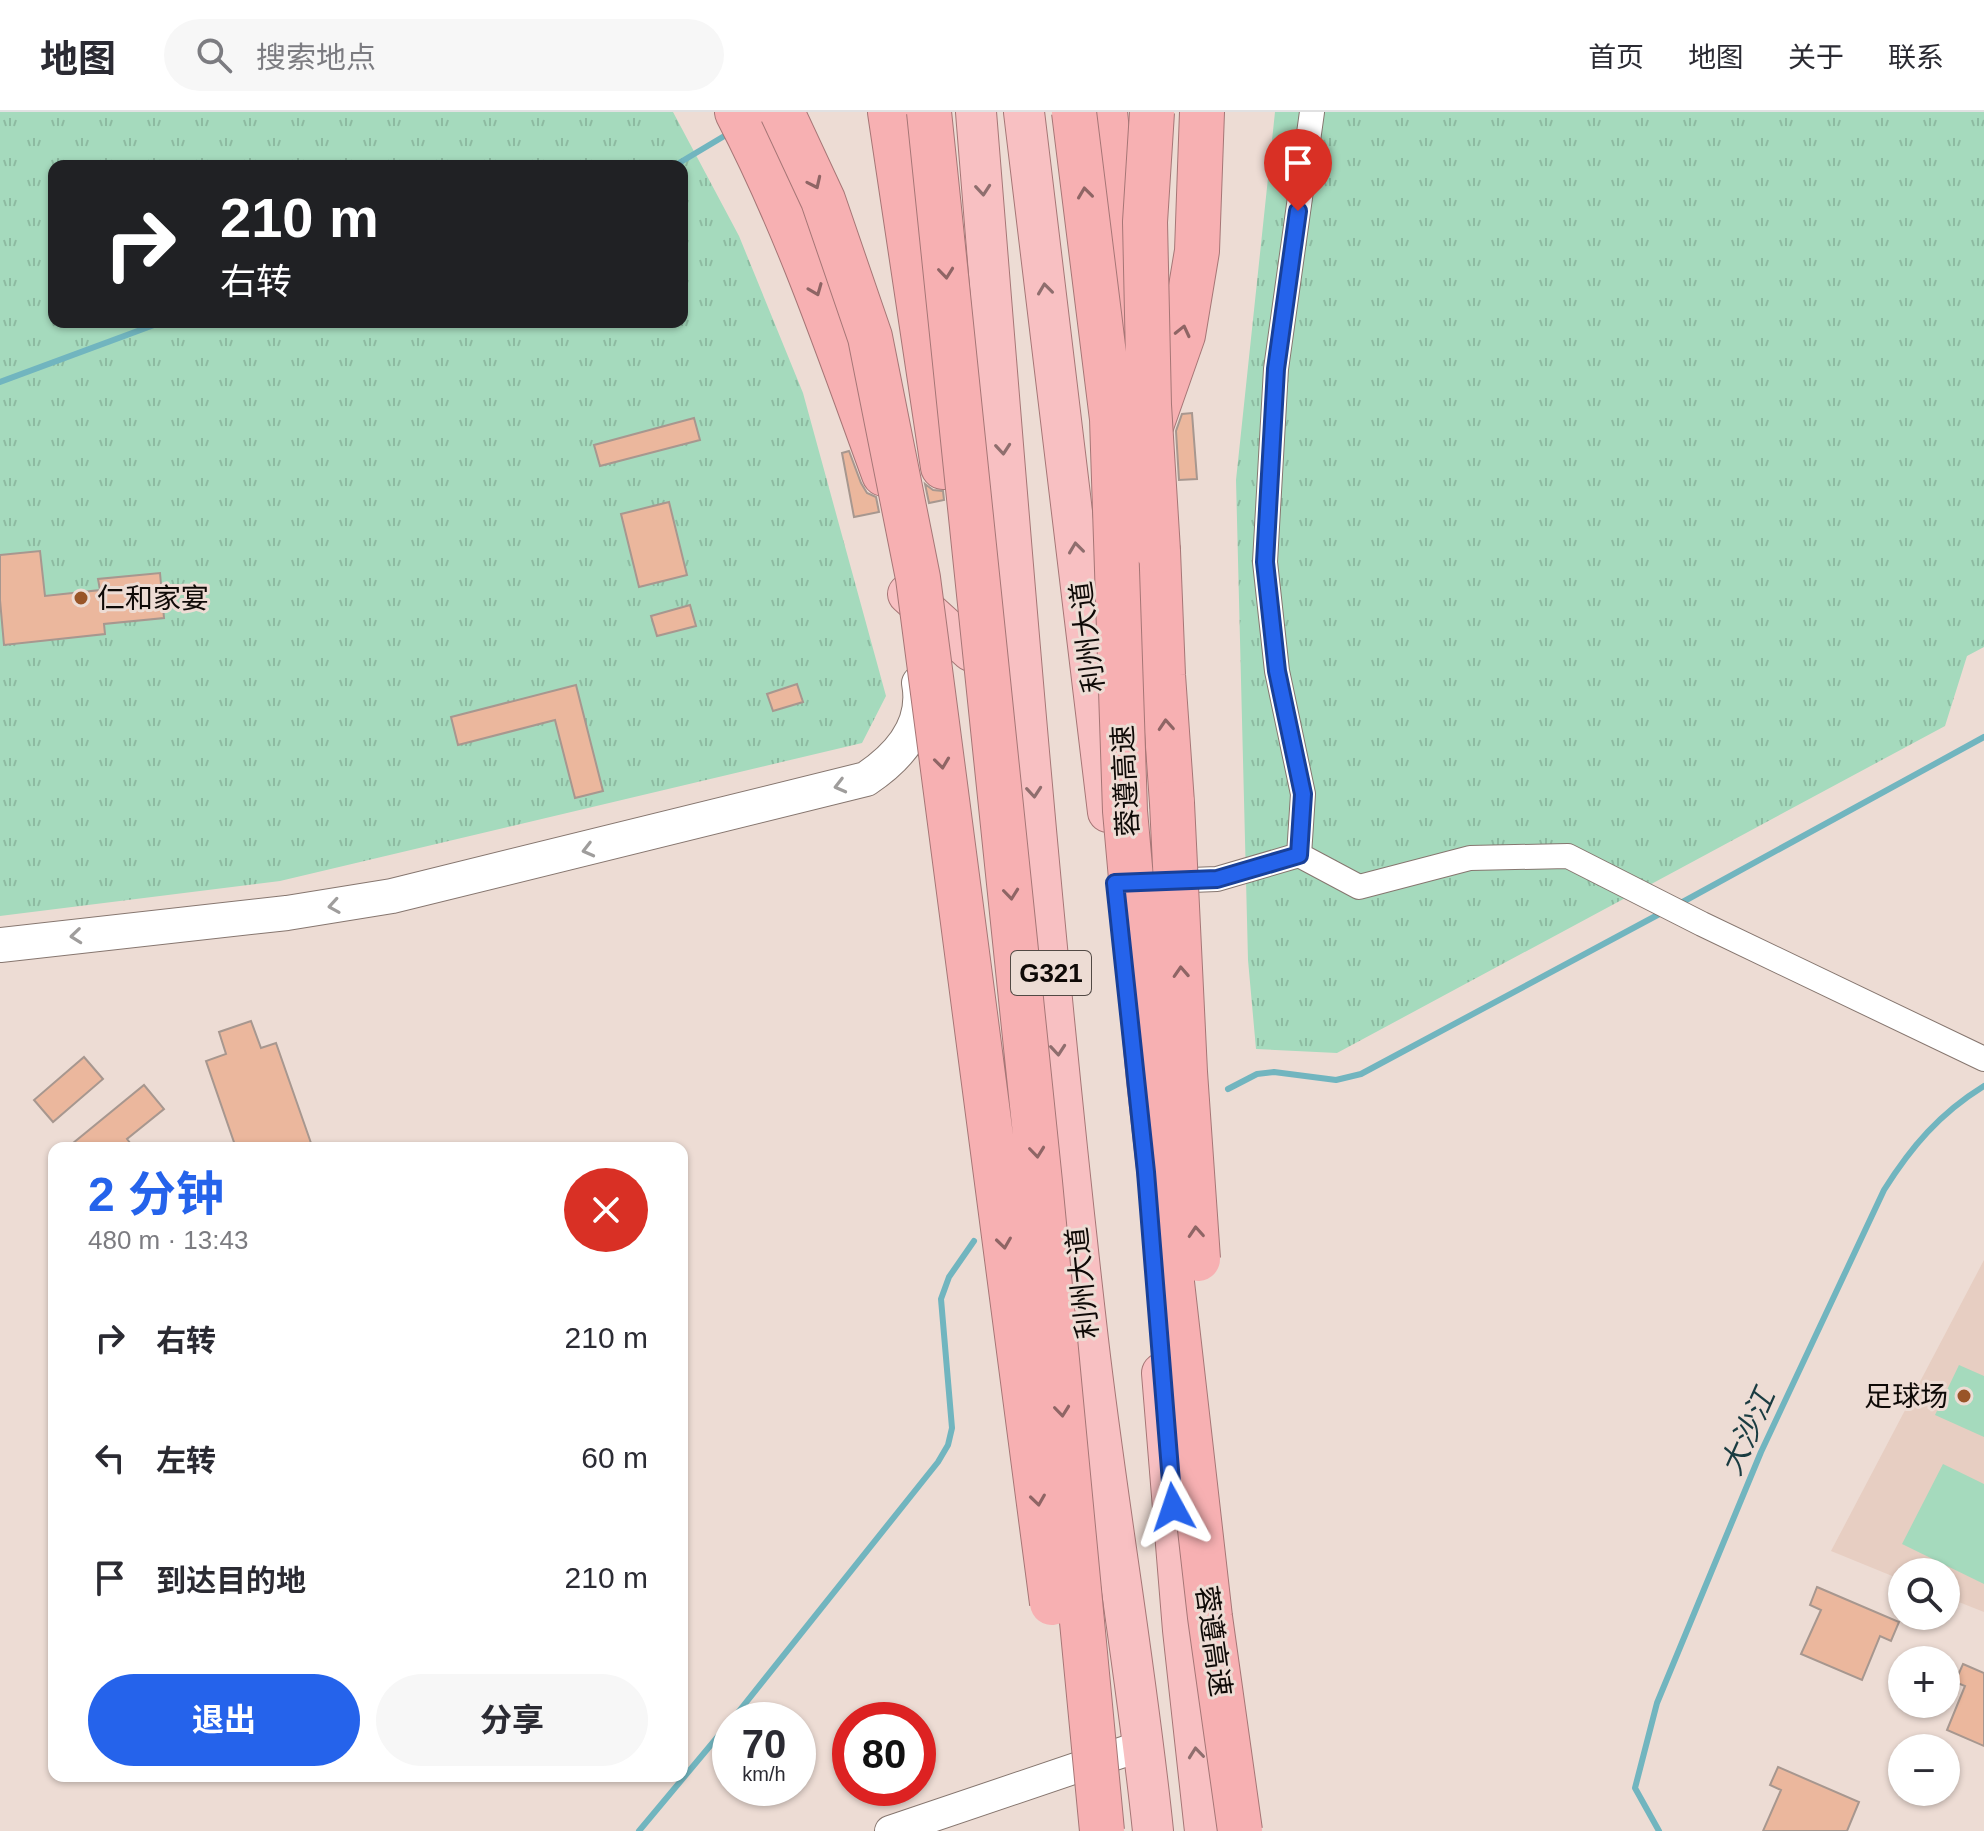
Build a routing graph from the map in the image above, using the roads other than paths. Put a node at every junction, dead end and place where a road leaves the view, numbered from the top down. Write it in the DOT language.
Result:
graph roads {
  1 [pos="737,112"];
  2 [pos="782,112"];
  3 [pos="890,112"];
  4 [pos="929,112"];
  5 [pos="976,112"];
  6 [pos="1024,112"];
  7 [pos="1074,112"];
  8 [pos="1105,112"];
  9 [pos="1152,112"];
  10 [pos="1202,112"];
  11 [pos="1312,112"];
  12 [pos="1140,457"];
  13 [pos="943,467"];
  14 [pos="884,474"];
  15 [pos="902,589"];
  16 [pos="971,651"];
  17 [pos="1028,748"];
  18 [pos="1109,823"];
  19 [pos="1299,855"];
  20 [pos="1115,883"];
  21 [pos="0,945"];
  22 [pos="1984,1059"];
  23 [pos="1210,1617"];
  24 [pos="1144,1745"];
  25 [pos="1101,1816"];
  26 [pos="890,1831"];
  27 [pos="1153,1831"];
  28 [pos="1205,1831"];
  29 [pos="1240,1831"];
  1 -- 14 [label="highway, one-way"];
  2 -- 25 [label="highway, one-way, bridge"];
  3 -- 13 [label="highway"];
  4 -- 25 [label="highway, one-way, bridge"];
  5 -- 17 [label="highway, 利州大道 / G321, one-way"];
  18 -- 6 [label="highway, 利州大道 / G321, one-way"];
  23 -- 7 [label="highway, 蓉遵高速, one-way, bridge"];
  8 -- 12 [label="highway"];
  23 -- 9 [label="highway, one-way, bridge"];
  12 -- 10 [label="highway, one-way"];
  11 -- 19 [label="street"];
  12 -- 18 [label="highway"];
  13 -- 16 [label="highway"];
  14 -- 15 [label="main road"];
  15 -- 16 [label="highway"];
  15 -- 21 [label="main road, one-way"];
  16 -- 17 [label="highway"];
  17 -- 24 [label="highway, 利州大道 / G321, one-way"];
  18 -- 20 [label="highway, 利州大道 / G321"];
  19 -- 20 [label="street"];
  19 -- 22 [label="street"];
  28 -- 20 [label="highway, 利州大道 / G321, one-way"];
  23 -- 29 [label="highway, 蓉遵高速, bridge"];
  24 -- 26 [label="street"];
  24 -- 27 [label="highway, 利州大道 / G321"];
}
